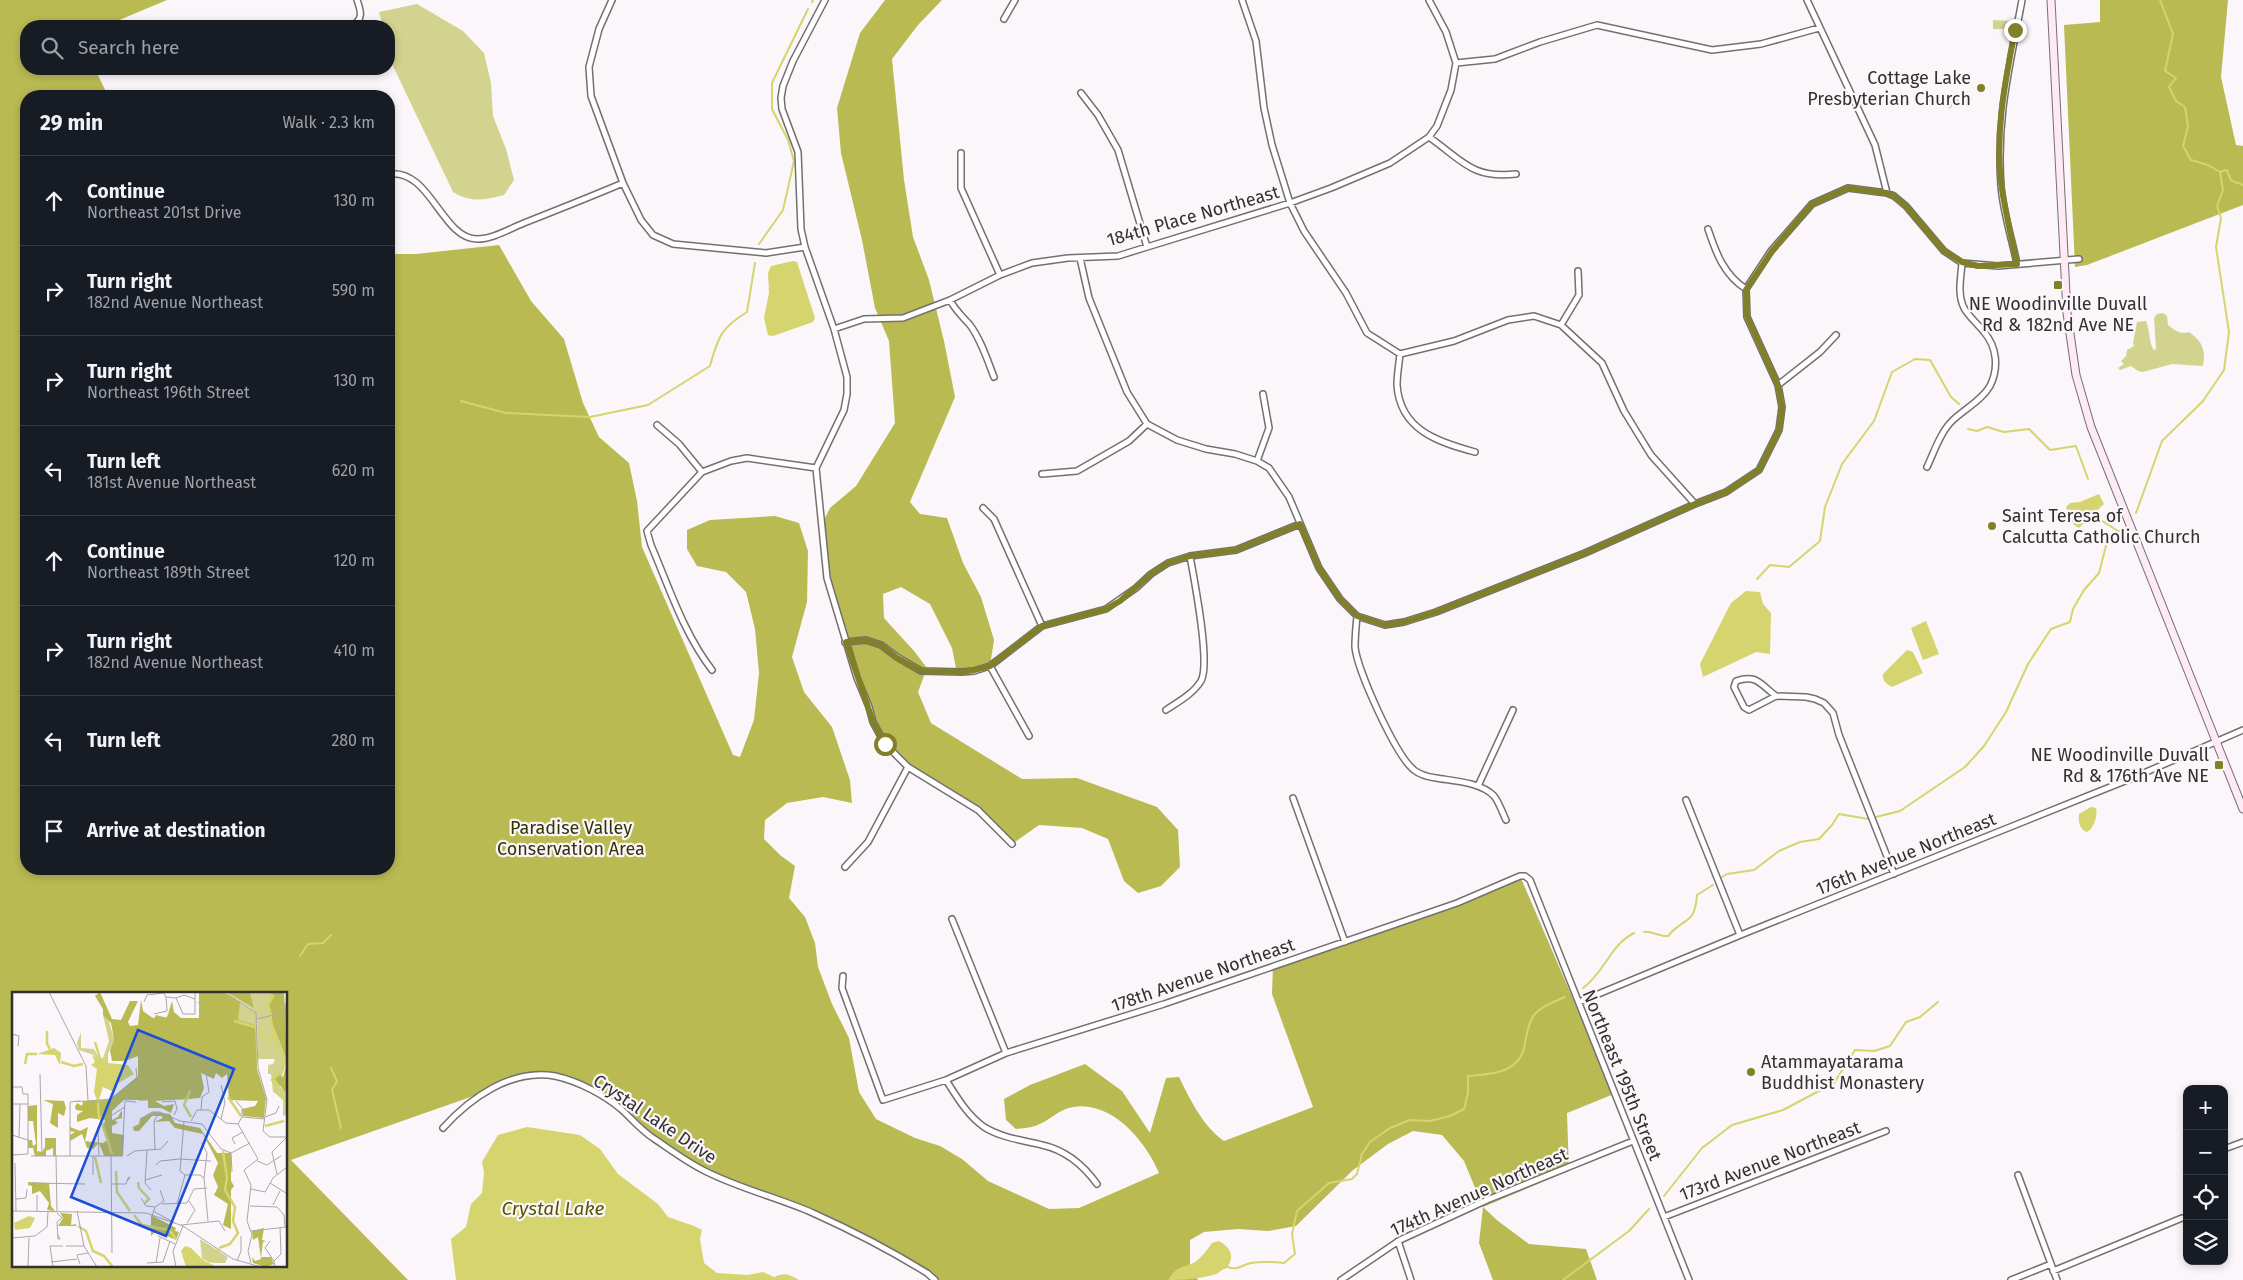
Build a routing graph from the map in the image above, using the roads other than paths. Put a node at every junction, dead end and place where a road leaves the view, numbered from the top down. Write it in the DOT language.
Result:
graph roads {
  1 [pos="357,0"];
  2 [pos="612,0"];
  3 [pos="825,0"];
  4 [pos="1015,0"];
  5 [pos="1242,0"];
  6 [pos="1429,0"];
  7 [pos="1807,0"];
  8 [pos="2022,0"];
  9 [pos="2051,0"];
  10 [pos="1004,18"];
  11 [pos="359,20"];
  12 [pos="1819,28"];
  13 [pos="1456,63"];
  14 [pos="1081,93"];
  15 [pos="1429,137"];
  16 [pos="961,153"];
  17 [pos="395,173"];
  18 [pos="1516,174"];
  19 [pos="623,183"];
  20 [pos="1887,193"];
  21 [pos="1290,203"];
  22 [pos="1708,229"];
  23 [pos="805,247"];
  24 [pos="1148,247"];
  25 [pos="1080,258"];
  26 [pos="2078,259"];
  27 [pos="2064,260"];
  28 [pos="1962,262"];
  29 [pos="2017,264"];
  30 [pos="1578,271"];
  31 [pos="1000,275"];
  32 [pos="1746,290"];
  33 [pos="950,300"];
  34 [pos="1561,325"];
  35 [pos="834,329"];
  36 [pos="1836,335"];
  37 [pos="1400,354"];
  38 [pos="994,376"];
  39 [pos="1778,385"];
  40 [pos="1262,394"];
  41 [pos="1147,424"];
  42 [pos="657,425"];
  43 [pos="1475,452"];
  44 [pos="1257,460"];
  45 [pos="1926,466"];
  46 [pos="816,468"];
  47 [pos="702,472"];
  48 [pos="1042,474"];
  49 [pos="1695,504"];
  50 [pos="984,508"];
  51 [pos="1300,524"];
  52 [pos="1190,556"];
  53 [pos="1357,616"];
  54 [pos="1042,626"];
  55 [pos="846,642"];
  56 [pos="990,666"];
  57 [pos="712,670"];
  58 [pos="1776,696"];
  59 [pos="1166,710"];
  60 [pos="1513,710"];
  61 [pos="2243,730"];
  62 [pos="1029,736"];
  63 [pos="2217,743"];
  64 [pos="908,767"];
  65 [pos="1478,786"];
  66 [pos="1293,798"];
  67 [pos="1686,800"];
  68 [pos="2243,809"];
  69 [pos="1506,820"];
  70 [pos="1012,844"];
  71 [pos="845,867"];
  72 [pos="1894,874"];
  73 [pos="1530,880"];
  74 [pos="952,919"];
  75 [pos="1740,935"];
  76 [pos="1345,942"];
  77 [pos="843,976"];
  78 [pos="1579,1002"];
  79 [pos="1006,1053"];
  80 [pos="946,1080"];
  81 [pos="443,1128"];
  82 [pos="1886,1131"];
  83 [pos="1633,1141"];
  84 [pos="2243,1142"];
  85 [pos="2228,1148"];
  86 [pos="2018,1175"];
  87 [pos="1097,1184"];
  88 [pos="1664,1218"];
  89 [pos="2182,1218"];
  90 [pos="1398,1241"];
  91 [pos="2050,1264"];
  92 [pos="2053,1271"];
  93 [pos="935,1280"];
  94 [pos="1341,1280"];
  95 [pos="1411,1280"];
  96 [pos="1689,1280"];
  97 [pos="2012,1280"];
  98 [pos="2056,1280"];
  1 -- 11 [label="street"];
  2 -- 19 [label="street"];
  3 -- 23 [label="street"];
  4 -- 10 [label="street"];
  5 -- 21 [label="street"];
  6 -- 13 [label="street"];
  7 -- 12 [label="street"];
  8 -- 29 [label="street"];
  9 -- 27 [label="main road"];
  12 -- 13 [label="street"];
  12 -- 20 [label="street"];
  13 -- 15 [label="street"];
  14 -- 24 [label="street"];
  15 -- 18 [label="street"];
  15 -- 21 [label="street, 184th Place Northeast"];
  16 -- 31 [label="street"];
  17 -- 19 [label="street"];
  19 -- 23 [label="street"];
  20 -- 28 [label="street"];
  20 -- 32 [label="street"];
  21 -- 24 [label="street, 184th Place Northeast"];
  21 -- 37 [label="street"];
  22 -- 32 [label="street"];
  23 -- 35 [label="street"];
  24 -- 25 [label="street, 184th Place Northeast"];
  25 -- 31 [label="street, 184th Place Northeast"];
  25 -- 41 [label="street"];
  26 -- 27 [label="street"];
  27 -- 29 [label="street"];
  27 -- 63 [label="main road"];
  28 -- 29 [label="street"];
  28 -- 45 [label="street"];
  30 -- 34 [label="street"];
  31 -- 33 [label="street, 184th Place Northeast"];
  32 -- 39 [label="street"];
  33 -- 35 [label="street, 184th Place Northeast"];
  33 -- 38 [label="street"];
  34 -- 37 [label="street"];
  34 -- 49 [label="street"];
  35 -- 46 [label="street"];
  36 -- 39 [label="street"];
  37 -- 43 [label="street"];
  39 -- 49 [label="street"];
  40 -- 44 [label="street"];
  41 -- 44 [label="street"];
  41 -- 48 [label="street"];
  42 -- 47 [label="street"];
  44 -- 51 [label="street"];
  46 -- 47 [label="street"];
  46 -- 55 [label="street"];
  47 -- 57 [label="street"];
  49 -- 53 [label="street"];
  50 -- 54 [label="street"];
  51 -- 52 [label="street"];
  51 -- 53 [label="street"];
  52 -- 54 [label="street"];
  52 -- 59 [label="street"];
  53 -- 65 [label="street"];
  54 -- 56 [label="street"];
  55 -- 56 [label="street"];
  55 -- 64 [label="street"];
  56 -- 62 [label="street"];
  58 -- 58 [label="street"];
  58 -- 72 [label="street"];
  60 -- 65 [label="street"];
  61 -- 63 [label="street, 176th Avenue Northeast"];
  63 -- 68 [label="main road"];
  63 -- 72 [label="street, 176th Avenue Northeast"];
  64 -- 70 [label="street"];
  64 -- 71 [label="street"];
  65 -- 69 [label="street"];
  66 -- 76 [label="street"];
  67 -- 75 [label="street"];
  72 -- 75 [label="street, 176th Avenue Northeast"];
  73 -- 76 [label="street, 178th Avenue Northeast"];
  73 -- 78 [label="street, Northeast 195th Street"];
  74 -- 79 [label="street"];
  75 -- 78 [label="street, 176th Avenue Northeast"];
  76 -- 79 [label="street, 178th Avenue Northeast"];
  77 -- 80 [label="street, 178th Avenue Northeast"];
  78 -- 83 [label="street, Northeast 195th Street"];
  79 -- 80 [label="street, 178th Avenue Northeast"];
  80 -- 87 [label="street"];
  81 -- 93 [label="street, Crystal Lake Drive"];
  82 -- 88 [label="street, 173rd Avenue Northeast"];
  83 -- 88 [label="street, Northeast 195th Street"];
  83 -- 90 [label="street, 174th Avenue Northeast"];
  84 -- 85 [label="street"];
  86 -- 91 [label="street"];
  88 -- 96 [label="street, Northeast 195th Street"];
  89 -- 92 [label="street"];
  90 -- 94 [label="street, 174th Avenue Northeast"];
  90 -- 95 [label="street"];
  91 -- 92 [label="street"];
  91 -- 97 [label="street"];
  92 -- 98 [label="street"];
}
